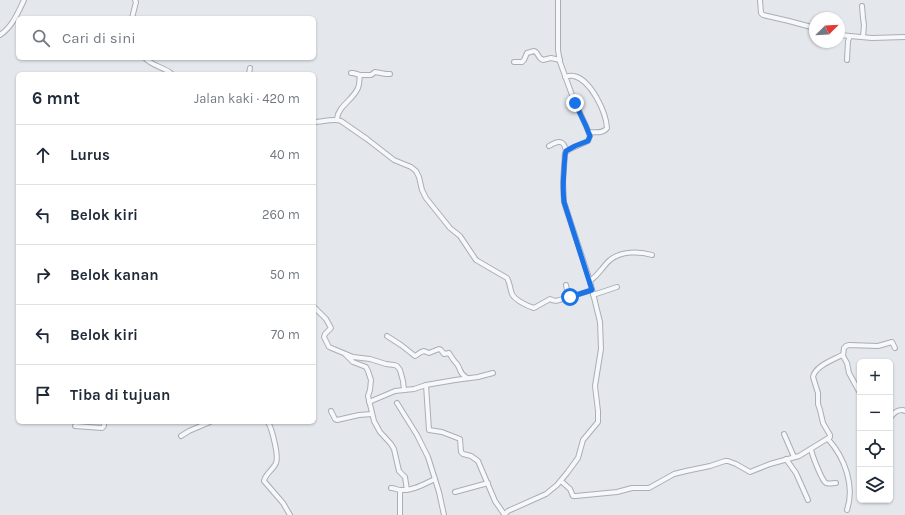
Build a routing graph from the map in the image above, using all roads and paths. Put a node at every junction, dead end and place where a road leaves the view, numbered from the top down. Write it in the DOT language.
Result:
graph roads {
  1 [pos="24,0"];
  2 [pos="135,0"];
  3 [pos="558,0"];
  4 [pos="760,0"];
  5 [pos="862,6"];
  6 [pos="132,16"];
  7 [pos="809,26"];
  8 [pos="0,36"];
  9 [pos="845,36"];
  10 [pos="850,36"];
  11 [pos="863,37"];
  12 [pos="905,37"];
  13 [pos="147,60"];
  14 [pos="560,60"];
  15 [pos="847,60"];
  16 [pos="514,62"];
  17 [pos="250,68"];
  18 [pos="169,72"];
  19 [pos="250,72"];
  20 [pos="351,73"];
  21 [pos="390,74"];
  22 [pos="360,75"];
  23 [pos="565,77"];
  24 [pos="337,119"];
  25 [pos="316,122"];
  26 [pos="589,132"];
  27 [pos="550,146"];
  28 [pos="566,151"];
  29 [pos="652,255"];
  30 [pos="590,281"];
  31 [pos="566,285"];
  32 [pos="617,287"];
  33 [pos="592,290"];
  34 [pos="569,296"];
  35 [pos="593,296"];
  36 [pos="316,309"];
  37 [pos="387,336"];
  38 [pos="895,348"];
  39 [pos="345,354"];
  40 [pos="843,356"];
  41 [pos="493,373"];
  42 [pos="467,379"];
  43 [pos="426,385"];
  44 [pos="857,388"];
  45 [pos="404,390"];
  46 [pos="370,402"];
  47 [pos="397,403"];
  48 [pos="905,411"];
  49 [pos="331,412"];
  50 [pos="372,414"];
  51 [pos="893,414"];
  52 [pos="104,424"];
  53 [pos="204,424"];
  54 [pos="269,424"];
  55 [pos="75,426"];
  56 [pos="784,434"];
  57 [pos="181,436"];
  58 [pos="828,439"];
  59 [pos="810,449"];
  60 [pos="794,457"];
  61 [pos="786,459"];
  62 [pos="435,480"];
  63 [pos="561,481"];
  64 [pos="488,483"];
  65 [pos="836,483"];
  66 [pos="391,488"];
  67 [pos="400,490"];
  68 [pos="407,490"];
  69 [pos="454,492"];
  70 [pos="808,500"];
  71 [pos="847,510"];
  72 [pos="504,514"];
  73 [pos="290,515"];
  74 [pos="400,515"];
  75 [pos="444,515"];
  1 -- 8 [label="street"];
  2 -- 6 [label="street"];
  3 -- 14 [label="street"];
  4 -- 7 [label="street"];
  5 -- 11 [label="street"];
  9 -- 10 [label="street"];
  10 -- 11 [label="street"];
  10 -- 15 [label="street"];
  11 -- 12 [label="street"];
  13 -- 18 [label="street"];
  14 -- 16 [label="street"];
  14 -- 23 [label="street"];
  17 -- 19 [label="street"];
  20 -- 22 [label="street"];
  21 -- 22 [label="street"];
  22 -- 24 [label="street"];
  23 -- 26 [label="street"];
  23 -- 26 [label="street"];
  24 -- 25 [label="street"];
  24 -- 34 [label="street"];
  26 -- 28 [label="street"];
  27 -- 28 [label="street"];
  28 -- 30 [label="street"];
  29 -- 30 [label="street"];
  30 -- 33 [label="street"];
  31 -- 34 [label="street"];
  32 -- 35 [label="street"];
  33 -- 34 [label="street"];
  33 -- 35 [label="street"];
  35 -- 63 [label="street"];
  36 -- 39 [label="street"];
  37 -- 42 [label="street"];
  38 -- 40 [label="street"];
  39 -- 45 [label="street"];
  39 -- 46 [label="street"];
  40 -- 44 [label="street"];
  40 -- 58 [label="street"];
  41 -- 42 [label="street"];
  42 -- 43 [label="street"];
  43 -- 45 [label="street"];
  43 -- 64 [label="street"];
  45 -- 46 [label="street"];
  46 -- 50 [label="street"];
  47 -- 62 [label="street"];
  48 -- 51 [label="street"];
  49 -- 50 [label="street"];
  50 -- 68 [label="street"];
  52 -- 55 [label="street"];
  53 -- 57 [label="street"];
  54 -- 73 [label="street"];
  56 -- 60 [label="street"];
  58 -- 59 [label="street"];
  58 -- 71 [label="street"];
  59 -- 60 [label="street"];
  59 -- 65 [label="street"];
  60 -- 61 [label="street"];
  61 -- 63 [label="street"];
  61 -- 70 [label="street"];
  62 -- 68 [label="street"];
  62 -- 75 [label="street"];
  63 -- 72 [label="street"];
  64 -- 69 [label="street"];
  64 -- 72 [label="street"];
  66 -- 67 [label="street"];
  67 -- 68 [label="street"];
  67 -- 74 [label="street"];
}
